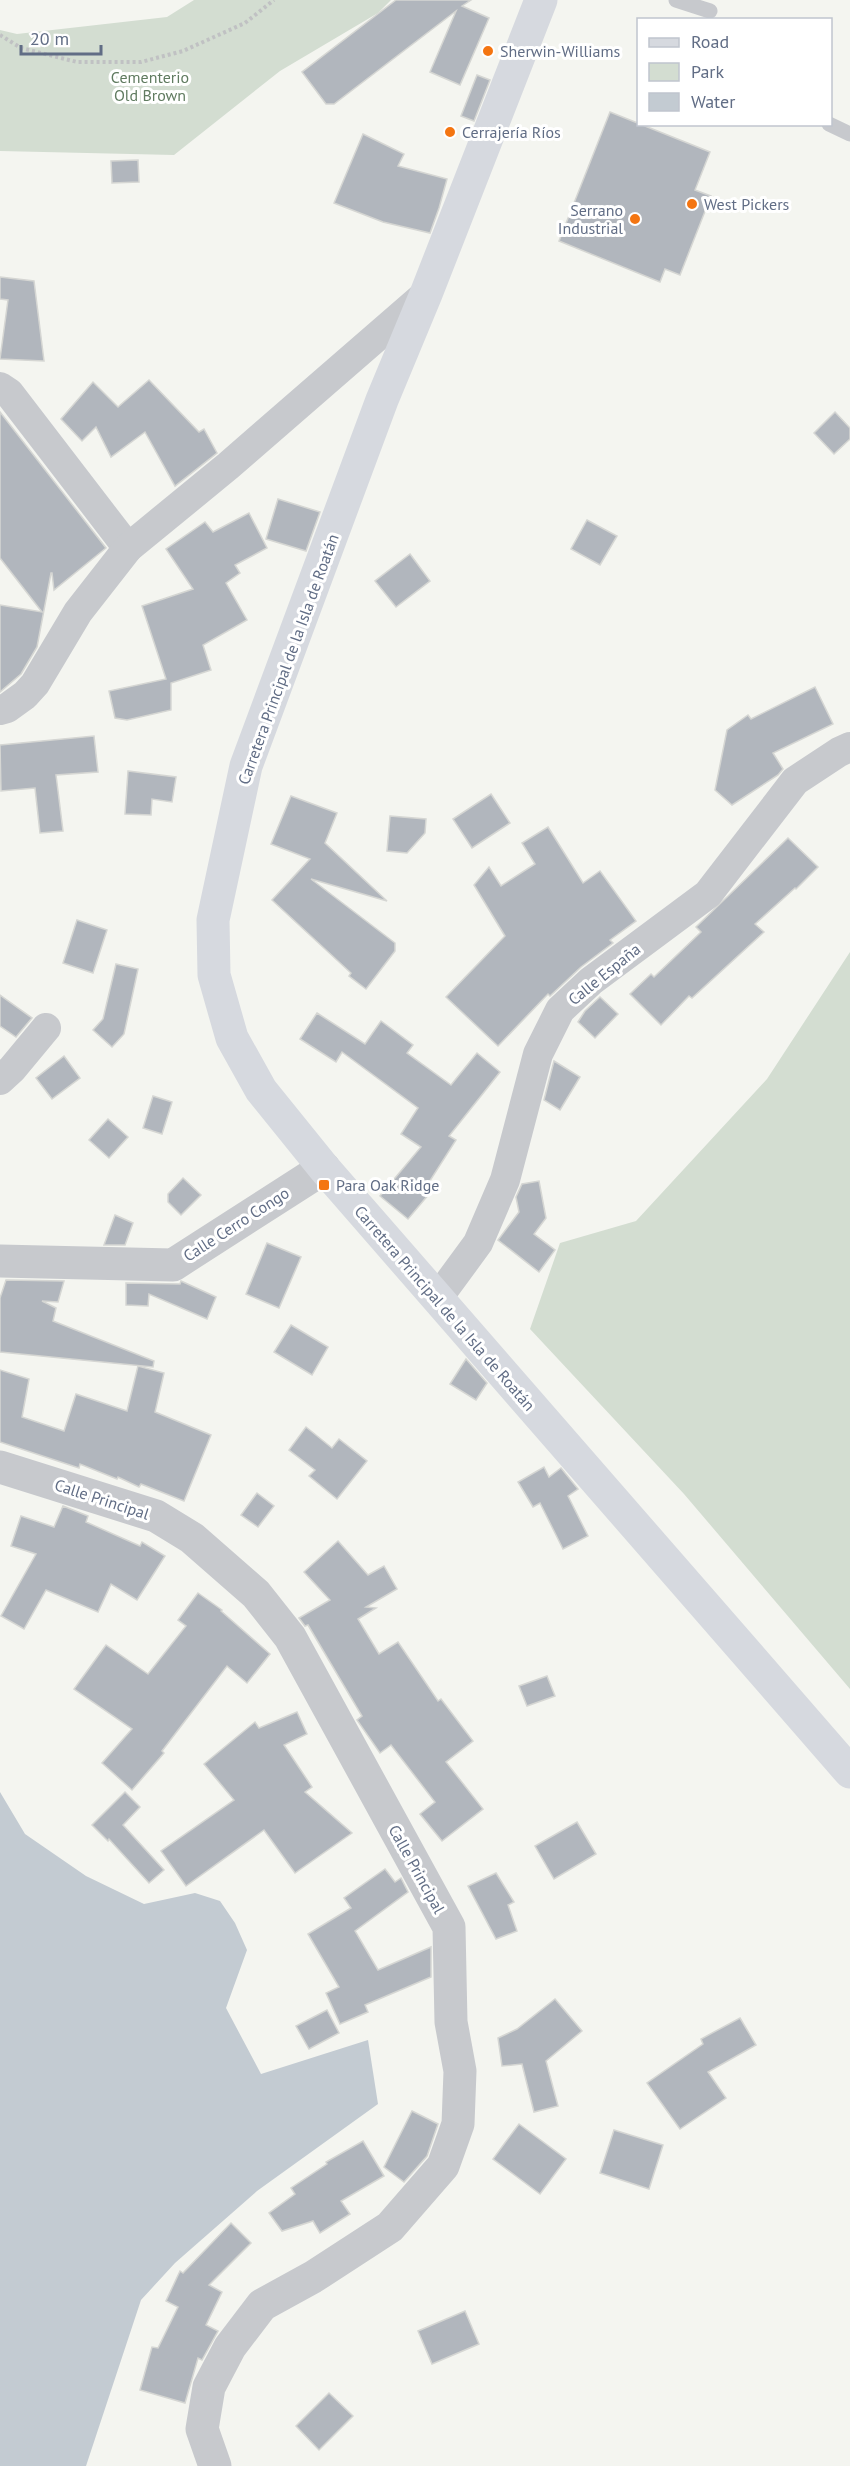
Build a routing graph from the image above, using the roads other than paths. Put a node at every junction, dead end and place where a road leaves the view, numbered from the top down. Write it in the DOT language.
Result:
graph roads {
  1 [pos="541,0"];
  2 [pos="676,0"];
  3 [pos="711,10"];
  4 [pos="832,125"];
  5 [pos="850,134"];
  6 [pos="426,294"];
  7 [pos="0,387"];
  8 [pos="128,548"];
  9 [pos="0,710"];
  10 [pos="850,747"];
  11 [pos="46,1028"];
  12 [pos="0,1080"];
  13 [pos="324,1168"];
  14 [pos="0,1262"];
  15 [pos="437,1299"];
  16 [pos="0,1467"];
  17 [pos="850,1772"];
  18 [pos="215,2466"];
  1 -- 6 [label="main road, Carretera Principal de la Isla de Roatán"];
  2 -- 3 [label="lane"];
  4 -- 5 [label="lane"];
  6 -- 8 [label="street"];
  6 -- 13 [label="main road, Carretera Principal de la Isla de Roatán"];
  7 -- 8 [label="street"];
  8 -- 9 [label="street"];
  10 -- 15 [label="street, Calle España"];
  11 -- 12 [label="street"];
  13 -- 14 [label="street, Calle Cerro Congo"];
  13 -- 15 [label="main road, Carretera Principal de la Isla de Roatán"];
  15 -- 17 [label="main road, Carretera Principal de la Isla de Roatán"];
  16 -- 18 [label="street, Calle Principal"];
}
